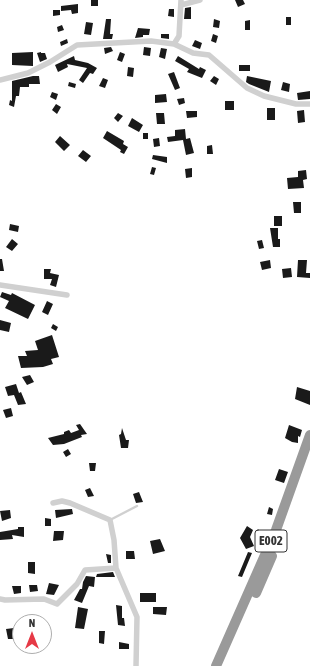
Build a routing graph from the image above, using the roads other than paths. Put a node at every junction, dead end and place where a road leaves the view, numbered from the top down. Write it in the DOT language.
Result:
graph roads {
  1 [pos="200,0"];
  2 [pos="181,2"];
  3 [pos="174,44"];
  4 [pos="0,80"];
  5 [pos="310,104"];
  6 [pos="0,285"];
  7 [pos="67,295"];
  8 [pos="310,435"];
  9 [pos="310,455"];
  10 [pos="53,503"];
  11 [pos="137,506"];
  12 [pos="110,520"];
  13 [pos="116,568"];
  14 [pos="0,598"];
  15 [pos="228,646"];
  16 [pos="136,666"];
  17 [pos="216,666"];
  18 [pos="223,666"];
  1 -- 2 [label="street"];
  2 -- 3 [label="street"];
  3 -- 4 [label="street"];
  3 -- 5 [label="street"];
  6 -- 7 [label="street"];
  8 -- 15 [label="highway, E002"];
  9 -- 15 [label="highway, E002"];
  10 -- 12 [label="street"];
  11 -- 12 [label="lane"];
  12 -- 13 [label="street"];
  13 -- 14 [label="street"];
  13 -- 16 [label="street"];
  15 -- 17 [label="highway, E002"];
  15 -- 18 [label="highway, E002"];
}
